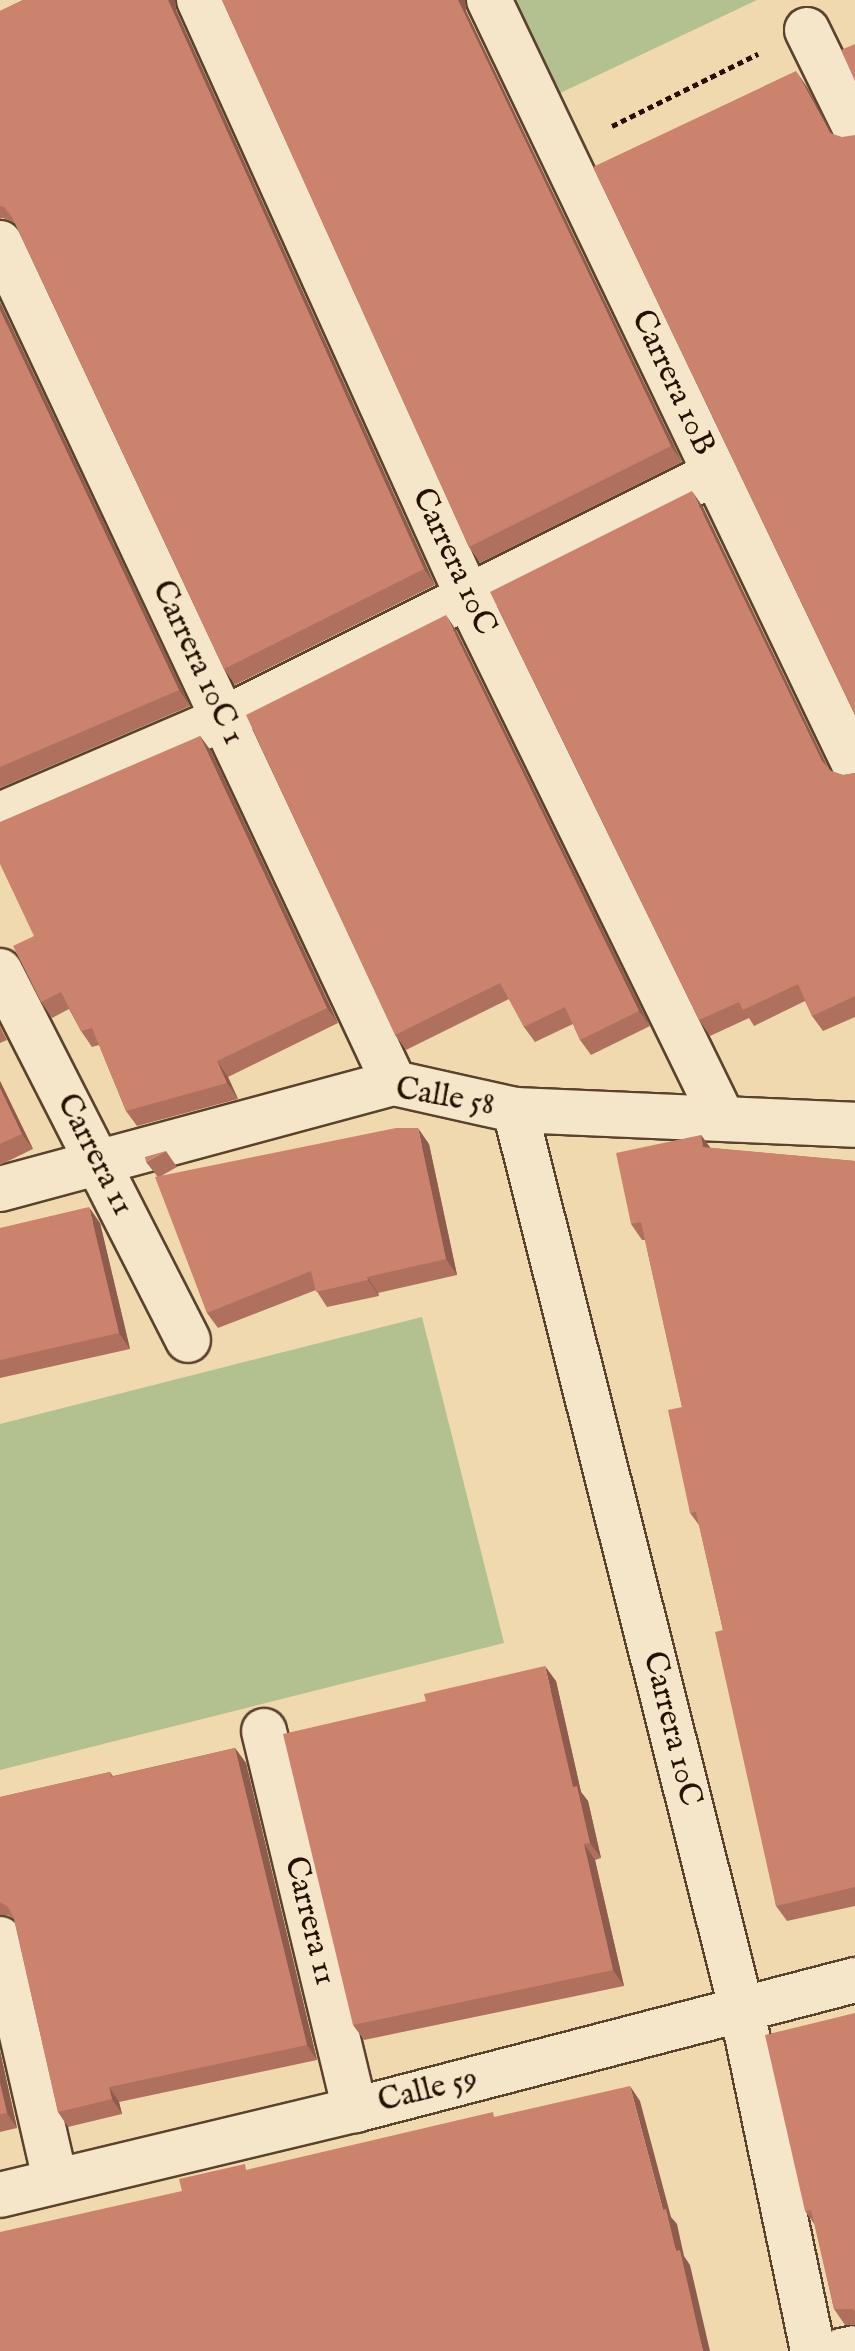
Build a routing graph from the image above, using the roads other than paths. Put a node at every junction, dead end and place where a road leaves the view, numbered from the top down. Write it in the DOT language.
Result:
graph roads {
  1 [pos="199,0"];
  2 [pos="489,0"];
  3 [pos="807,30"];
  4 [pos="855,128"];
  5 [pos="0,243"];
  6 [pos="715,473"];
  7 [pos="468,597"];
  8 [pos="223,719"];
  9 [pos="852,752"];
  10 [pos="0,815"];
  11 [pos="0,971"];
  12 [pos="394,1083"];
  13 [pos="515,1110"];
  14 [pos="722,1117"];
  15 [pos="855,1125"];
  16 [pos="98,1163"];
  17 [pos="0,1189"];
  18 [pos="188,1340"];
  19 [pos="264,1731"];
  20 [pos="0,1939"];
  21 [pos="855,1980"];
  22 [pos="742,2011"];
  23 [pos="355,2110"];
  24 [pos="55,2180"];
  25 [pos="0,2195"];
  26 [pos="855,2348"];
  27 [pos="813,2351"];
  28 [pos="841,2351"];
  1 -- 7 [label="street, Carrera 10C"];
  2 -- 6 [label="street, Carrera 10B"];
  3 -- 4 [label="street"];
  5 -- 8 [label="street, Carrera 10C 1"];
  6 -- 7 [label="street"];
  6 -- 9 [label="street, Carrera 10B"];
  7 -- 8 [label="street"];
  7 -- 14 [label="street, Carrera 10C"];
  8 -- 10 [label="street"];
  8 -- 12 [label="street, Carrera 10C 1"];
  11 -- 16 [label="street, Carrera 11"];
  12 -- 13 [label="street, Calle 58"];
  12 -- 16 [label="street, Calle 58"];
  13 -- 14 [label="street, Calle 58"];
  13 -- 22 [label="street, Carrera 10C"];
  14 -- 15 [label="street, Calle 58"];
  16 -- 17 [label="street, Calle 58"];
  16 -- 18 [label="street, Carrera 11"];
  19 -- 23 [label="street, Carrera 11"];
  20 -- 24 [label="street"];
  21 -- 22 [label="street, Calle 59"];
  22 -- 23 [label="street, Calle 59"];
  22 -- 27 [label="street, Carrera 10C"];
  23 -- 24 [label="street, Calle 59"];
  24 -- 25 [label="street, Calle 59"];
  26 -- 28 [label="street"];
}
